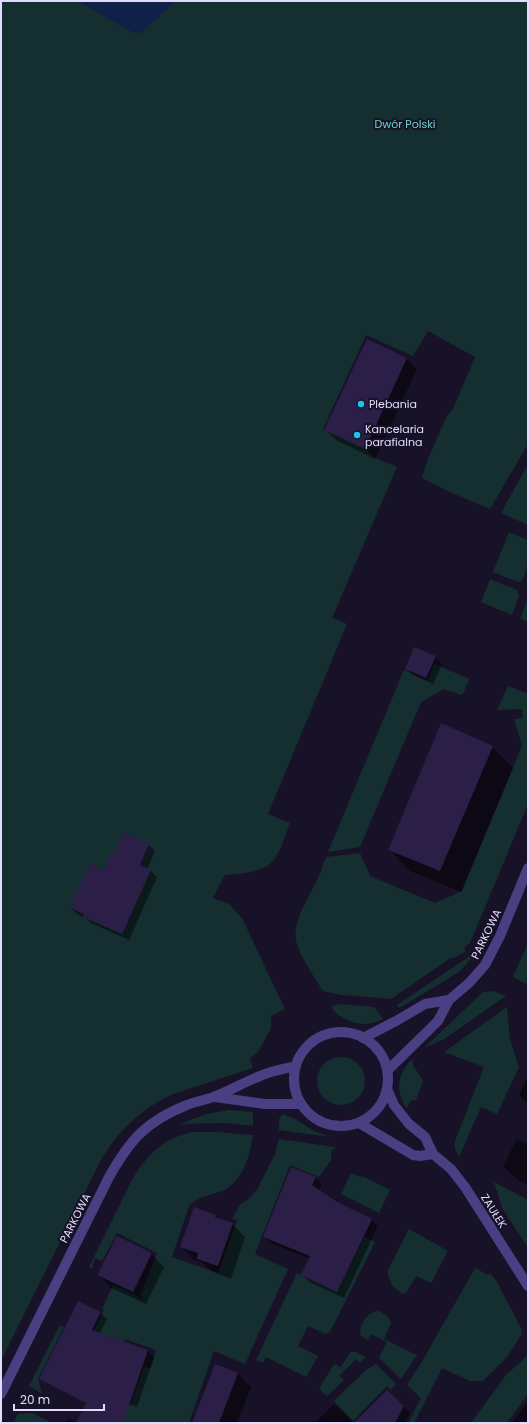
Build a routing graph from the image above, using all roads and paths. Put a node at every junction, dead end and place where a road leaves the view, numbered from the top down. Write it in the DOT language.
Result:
graph roads {
  1 [pos="528,868"];
  2 [pos="449,1000"];
  3 [pos="363,1038"];
  4 [pos="296,1066"];
  5 [pos="388,1071"];
  6 [pos="387,1089"];
  7 [pos="215,1097"];
  8 [pos="301,1104"];
  9 [pos="358,1123"];
  10 [pos="433,1154"];
  11 [pos="528,1286"];
  12 [pos="1,1394"];
  1 -- 2 [label="street, PARKOWA"];
  2 -- 3 [label="street"];
  2 -- 5 [label="street, PARKOWA"];
  3 -- 4 [label="street"];
  3 -- 5 [label="street"];
  4 -- 7 [label="street, PARKOWA"];
  4 -- 8 [label="street"];
  5 -- 6 [label="street"];
  6 -- 9 [label="street"];
  6 -- 10 [label="street, ZAUŁEK"];
  7 -- 8 [label="street, PARKOWA"];
  7 -- 12 [label="street, PARKOWA"];
  8 -- 9 [label="street"];
  9 -- 10 [label="street"];
  10 -- 11 [label="street, ZAUŁEK"];
}
